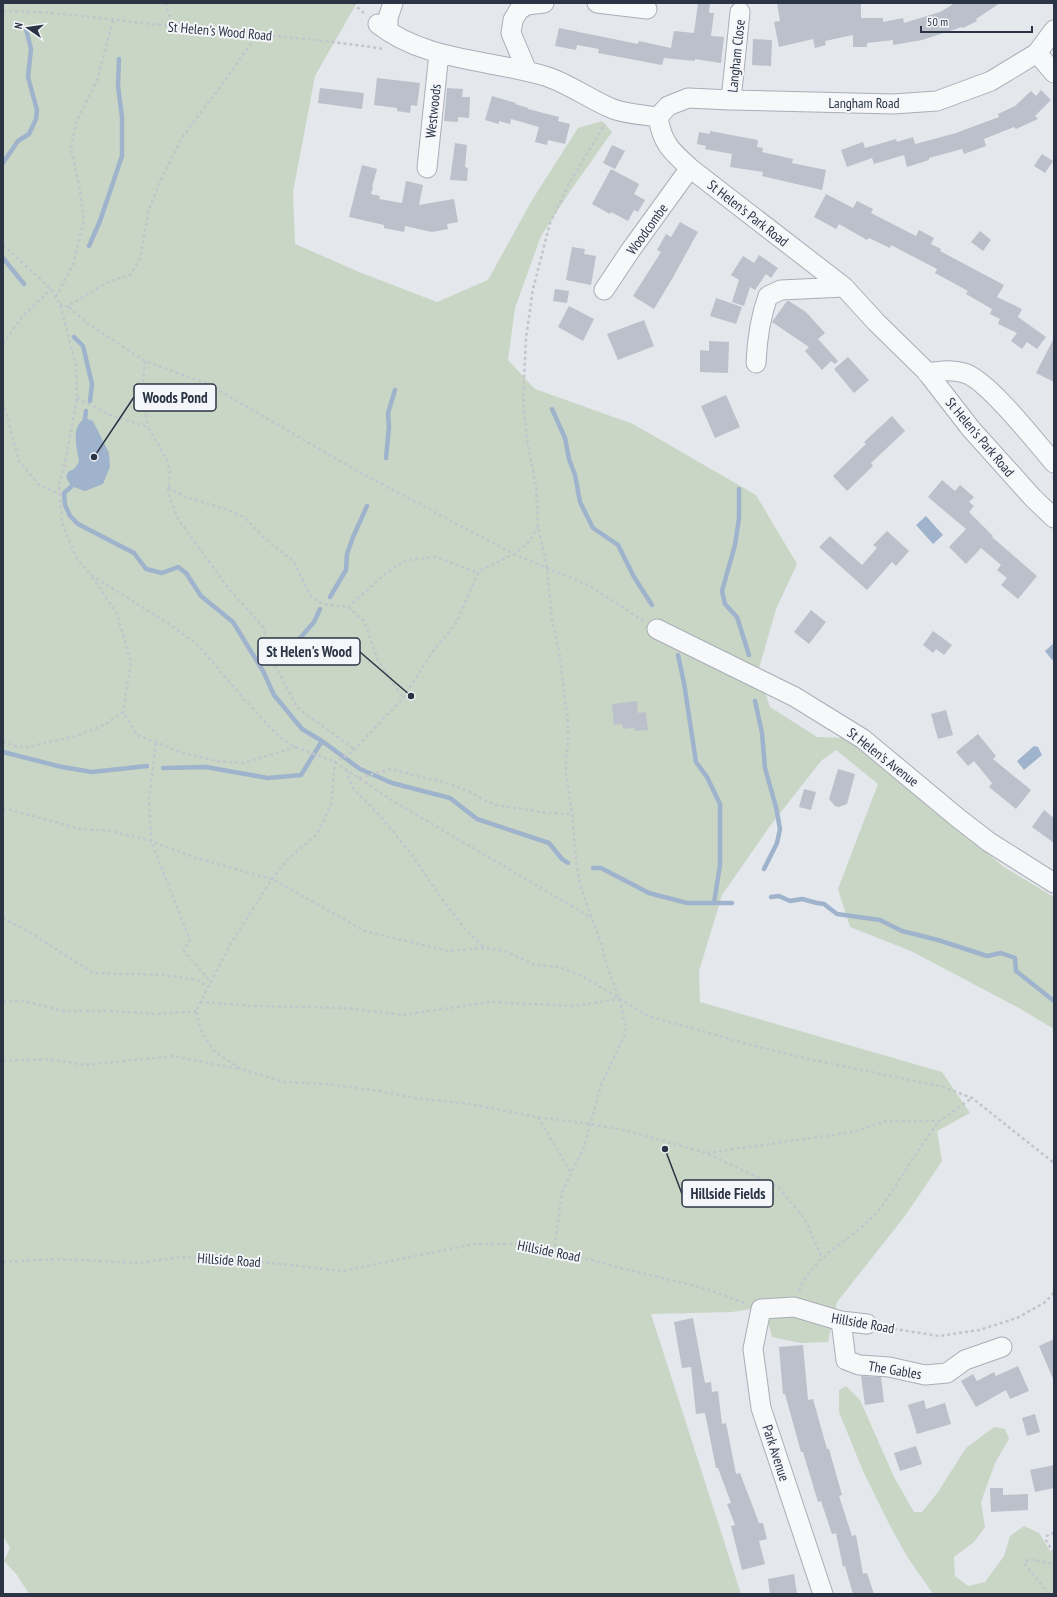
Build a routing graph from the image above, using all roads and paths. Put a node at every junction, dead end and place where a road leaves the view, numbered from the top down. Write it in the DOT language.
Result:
graph roads {
  1 [pos="165,3"];
  2 [pos="392,3"];
  3 [pos="544,3"];
  4 [pos="597,3"];
  5 [pos="647,9"];
  6 [pos="3,11"];
  7 [pos="740,12"];
  8 [pos="113,20"];
  9 [pos="173,26"];
  10 [pos="1054,30"];
  11 [pos="257,34"];
  12 [pos="391,50"];
  13 [pos="439,53"];
  14 [pos="1037,53"];
  15 [pos="527,71"];
  16 [pos="1054,73"];
  17 [pos="731,100"];
  18 [pos="614,109"];
  19 [pos="658,117"];
  20 [pos="427,168"];
  21 [pos="690,168"];
  22 [pos="3,245"];
  23 [pos="844,287"];
  24 [pos="52,289"];
  25 [pos="604,290"];
  26 [pos="56,297"];
  27 [pos="60,304"];
  28 [pos="69,307"];
  29 [pos="3,344"];
  30 [pos="145,361"];
  31 [pos="756,363"];
  32 [pos="928,373"];
  33 [pos="77,398"];
  34 [pos="3,402"];
  35 [pos="148,427"];
  36 [pos="1054,463"];
  37 [pos="168,487"];
  38 [pos="60,494"];
  39 [pos="1054,518"];
  40 [pos="538,526"];
  41 [pos="514,554"];
  42 [pos="547,568"];
  43 [pos="478,573"];
  44 [pos="91,575"];
  45 [pos="348,607"];
  46 [pos="657,628"];
  47 [pos="403,698"];
  48 [pos="123,712"];
  49 [pos="3,741"];
  50 [pos="156,742"];
  51 [pos="296,747"];
  52 [pos="353,750"];
  53 [pos="335,762"];
  54 [pos="346,770"];
  55 [pos="359,778"];
  56 [pos="3,808"];
  57 [pos="572,814"];
  58 [pos="151,841"];
  59 [pos="272,878"];
  60 [pos="1054,883"];
  61 [pos="3,918"];
  62 [pos="592,918"];
  63 [pos="485,948"];
  64 [pos="211,982"];
  65 [pos="208,987"];
  66 [pos="620,999"];
  67 [pos="3,1001"];
  68 [pos="200,1002"];
  69 [pos="196,1011"];
  70 [pos="3,1061"];
  71 [pos="241,1069"];
  72 [pos="972,1098"];
  73 [pos="537,1116"];
  74 [pos="940,1121"];
  75 [pos="591,1124"];
  76 [pos="706,1153"];
  77 [pos="1054,1163"];
  78 [pos="571,1174"];
  79 [pos="554,1252"];
  80 [pos="822,1258"];
  81 [pos="3,1262"];
  82 [pos="1054,1293"];
  83 [pos="794,1307"];
  84 [pos="761,1309"];
  85 [pos="841,1321"];
  86 [pos="867,1324"];
  87 [pos="1002,1347"];
  88 [pos="1054,1534"];
  89 [pos="1054,1554"];
  90 [pos="1054,1564"];
  91 [pos="823,1594"];
  92 [pos="1049,1594"];
  1 -- 9 [label="path"];
  2 -- 13 [label="street"];
  3 -- 15 [label="street"];
  4 -- 5 [label="street"];
  6 -- 8 [label="path, St Helen's Wood Road"];
  7 -- 17 [label="street, Langham Close"];
  8 -- 9 [label="path, St Helen's Wood Road"];
  8 -- 26 [label="path"];
  9 -- 11 [label="path, St Helen's Wood Road"];
  10 -- 14 [label="street, Langham Road"];
  11 -- 12 [label="path, St Helen's Wood Road"];
  11 -- 28 [label="path"];
  13 -- 15 [label="street"];
  13 -- 20 [label="street, Westwoods"];
  14 -- 16 [label="street"];
  14 -- 17 [label="street, Langham Road"];
  15 -- 18 [label="street"];
  17 -- 19 [label="street, Langham Road"];
  18 -- 19 [label="street"];
  18 -- 40 [label="path"];
  19 -- 21 [label="street, St Helen's Park Road"];
  21 -- 23 [label="street, St Helen's Park Road"];
  21 -- 25 [label="street, Woodcombe"];
  22 -- 24 [label="path"];
  23 -- 31 [label="street"];
  23 -- 32 [label="street, St Helen's Park Road"];
  24 -- 26 [label="path"];
  24 -- 29 [label="path"];
  26 -- 27 [label="path"];
  27 -- 28 [label="path"];
  27 -- 33 [label="path"];
  28 -- 30 [label="path"];
  30 -- 35 [label="path"];
  30 -- 41 [label="path"];
  32 -- 36 [label="street"];
  32 -- 39 [label="street, St Helen's Park Road"];
  33 -- 35 [label="path"];
  33 -- 38 [label="path"];
  34 -- 38 [label="path"];
  35 -- 37 [label="path"];
  37 -- 45 [label="path"];
  37 -- 52 [label="path"];
  38 -- 44 [label="path"];
  40 -- 41 [label="path"];
  40 -- 42 [label="path"];
  41 -- 42 [label="path"];
  41 -- 43 [label="path"];
  42 -- 46 [label="path"];
  42 -- 57 [label="path"];
  43 -- 45 [label="path"];
  43 -- 47 [label="path"];
  44 -- 48 [label="path"];
  44 -- 51 [label="path"];
  45 -- 47 [label="path"];
  46 -- 60 [label="street, St Helen's Avenue"];
  47 -- 52 [label="path"];
  48 -- 49 [label="path"];
  48 -- 50 [label="path"];
  50 -- 51 [label="path"];
  50 -- 58 [label="path"];
  51 -- 53 [label="path"];
  52 -- 53 [label="path"];
  53 -- 54 [label="path"];
  53 -- 59 [label="path"];
  54 -- 55 [label="path"];
  54 -- 63 [label="path"];
  55 -- 57 [label="path"];
  55 -- 62 [label="path"];
  56 -- 58 [label="path"];
  57 -- 62 [label="path"];
  58 -- 59 [label="path"];
  58 -- 64 [label="path"];
  59 -- 63 [label="path"];
  59 -- 64 [label="path"];
  61 -- 65 [label="path"];
  62 -- 66 [label="path"];
  63 -- 66 [label="path"];
  64 -- 65 [label="path"];
  65 -- 68 [label="path"];
  66 -- 68 [label="path"];
  66 -- 72 [label="path"];
  66 -- 75 [label="path"];
  67 -- 69 [label="path"];
  68 -- 69 [label="path"];
  69 -- 71 [label="path"];
  70 -- 71 [label="path"];
  71 -- 73 [label="path"];
  72 -- 74 [label="path"];
  72 -- 77 [label="path"];
  73 -- 75 [label="path"];
  73 -- 78 [label="path"];
  74 -- 76 [label="path"];
  74 -- 80 [label="path"];
  75 -- 76 [label="path"];
  75 -- 78 [label="path"];
  76 -- 80 [label="path"];
  78 -- 79 [label="path"];
  79 -- 81 [label="path, Hillside Road"];
  79 -- 84 [label="path, Hillside Road"];
  80 -- 83 [label="path"];
  82 -- 86 [label="path, Hillside Road"];
  83 -- 84 [label="street, Hillside Road"];
  83 -- 85 [label="street, Hillside Road"];
  84 -- 91 [label="street, Park Avenue"];
  85 -- 86 [label="street, Hillside Road"];
  85 -- 87 [label="street, The Gables"];
  88 -- 89 [label="path"];
  90 -- 92 [label="path"];
}
